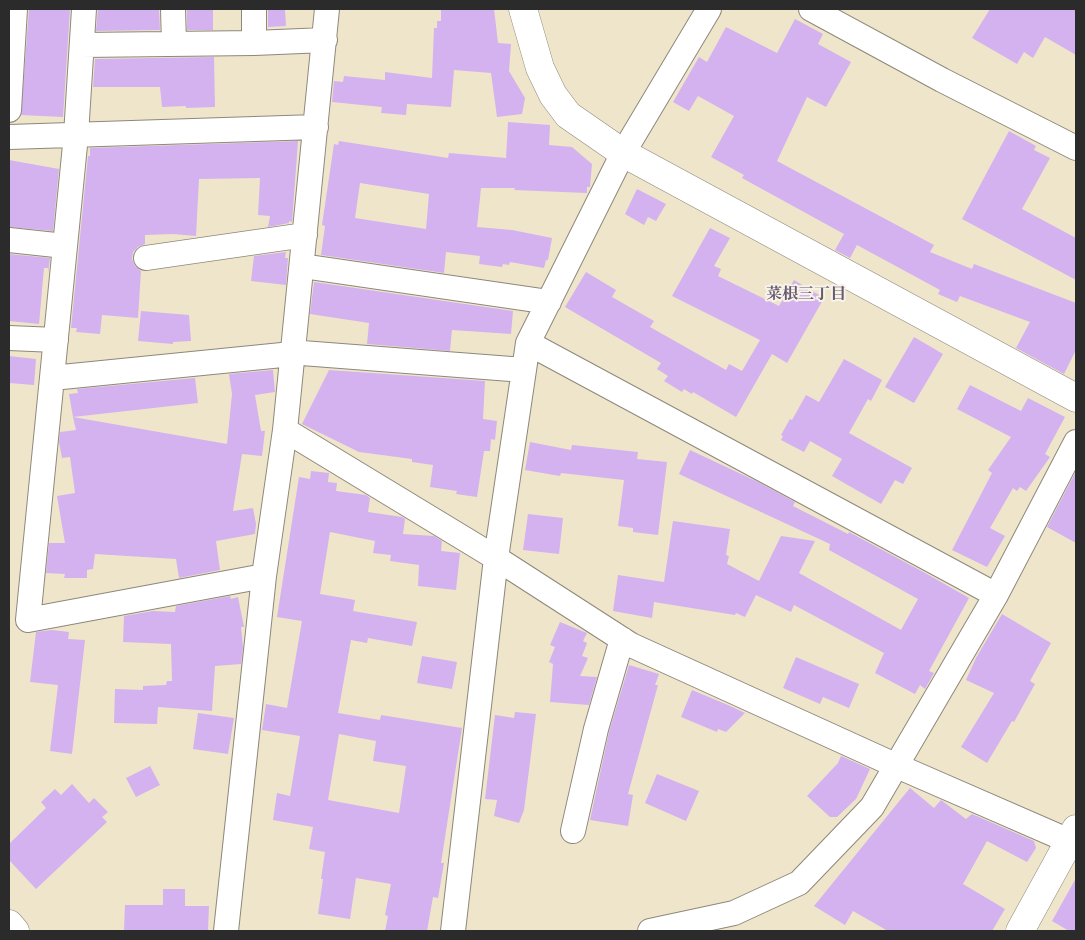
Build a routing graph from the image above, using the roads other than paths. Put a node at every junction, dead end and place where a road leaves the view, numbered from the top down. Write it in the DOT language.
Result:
graph roads {
  1 [pos="15,9"];
  2 [pos="84,9"];
  3 [pos="173,9"];
  4 [pos="254,9"];
  5 [pos="327,9"];
  6 [pos="523,9"];
  7 [pos="709,9"];
  8 [pos="811,9"];
  9 [pos="324,40"];
  10 [pos="254,43"];
  11 [pos="174,44"];
  12 [pos="82,45"];
  13 [pos="9,110"];
  14 [pos="316,127"];
  15 [pos="76,135"];
  16 [pos="9,137"];
  17 [pos="1076,148"];
  18 [pos="623,153"];
  19 [pos="305,235"];
  20 [pos="9,240"];
  21 [pos="65,246"];
  22 [pos="146,258"];
  23 [pos="302,266"];
  24 [pos="549,302"];
  25 [pos="9,338"];
  26 [pos="56,340"];
  27 [pos="528,342"];
  28 [pos="293,354"];
  29 [pos="524,370"];
  30 [pos="52,378"];
  31 [pos="1076,398"];
  32 [pos="285,430"];
  33 [pos="1076,442"];
  34 [pos="496,558"];
  35 [pos="264,576"];
  36 [pos="996,595"];
  37 [pos="622,639"];
  38 [pos="897,766"];
  39 [pos="573,830"];
  40 [pos="1074,838"];
  41 [pos="737,922"];
  42 [pos="9,924"];
  43 [pos="15,931"];
  44 [pos="226,931"];
  45 [pos="453,931"];
  46 [pos="650,931"];
  47 [pos="1020,931"];
  1 -- 13 [label="street"];
  2 -- 12 [label="street"];
  3 -- 11 [label="street"];
  4 -- 10 [label="street"];
  5 -- 9 [label="street"];
  6 -- 18 [label="main road"];
  7 -- 18 [label="street"];
  8 -- 17 [label="street"];
  9 -- 10 [label="street"];
  9 -- 14 [label="street"];
  10 -- 11 [label="street"];
  11 -- 12 [label="street"];
  12 -- 15 [label="street"];
  14 -- 15 [label="street"];
  14 -- 19 [label="street"];
  15 -- 16 [label="street"];
  15 -- 21 [label="street"];
  18 -- 24 [label="street"];
  18 -- 31 [label="main road"];
  19 -- 22 [label="street"];
  19 -- 23 [label="street"];
  20 -- 21 [label="street"];
  21 -- 26 [label="street"];
  23 -- 24 [label="street"];
  23 -- 28 [label="street"];
  24 -- 27 [label="street"];
  25 -- 26 [label="street"];
  26 -- 30 [label="street"];
  27 -- 29 [label="street"];
  27 -- 36 [label="street"];
  28 -- 29 [label="street"];
  28 -- 30 [label="street"];
  28 -- 32 [label="street"];
  29 -- 34 [label="street"];
  30 -- 35 [label="street"];
  32 -- 34 [label="street"];
  32 -- 35 [label="street"];
  33 -- 36 [label="street"];
  34 -- 37 [label="street"];
  34 -- 45 [label="street"];
  35 -- 44 [label="street"];
  36 -- 38 [label="street"];
  37 -- 38 [label="street"];
  37 -- 39 [label="street"];
  38 -- 40 [label="street"];
  38 -- 41 [label="street"];
  40 -- 47 [label="main road"];
  41 -- 46 [label="street"];
  42 -- 43 [label="main road"];
}
